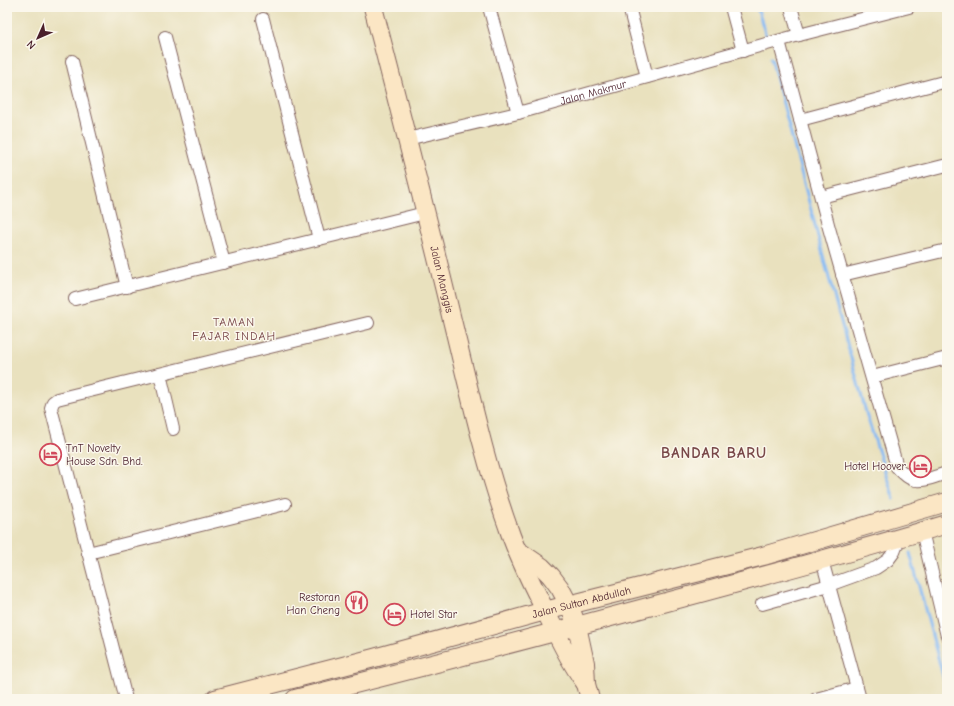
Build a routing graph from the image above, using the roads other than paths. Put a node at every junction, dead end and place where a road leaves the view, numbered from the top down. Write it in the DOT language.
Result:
graph roads {
  1 [pos="373,7"];
  2 [pos="488,7"];
  3 [pos="629,7"];
  4 [pos="731,7"];
  5 [pos="791,7"];
  6 [pos="909,7"];
  7 [pos="897,9"];
  8 [pos="263,19"];
  9 [pos="799,35"];
  10 [pos="165,37"];
  11 [pos="779,41"];
  12 [pos="743,51"];
  13 [pos="72,61"];
  14 [pos="647,77"];
  15 [pos="947,81"];
  16 [pos="518,113"];
  17 [pos="800,120"];
  18 [pos="407,139"];
  19 [pos="947,166"];
  20 [pos="821,197"];
  21 [pos="425,212"];
  22 [pos="319,239"];
  23 [pos="947,250"];
  24 [pos="224,263"];
  25 [pos="842,275"];
  26 [pos="127,287"];
  27 [pos="75,300"];
  28 [pos="368,322"];
  29 [pos="947,358"];
  30 [pos="160,374"];
  31 [pos="872,377"];
  32 [pos="173,429"];
  33 [pos="947,473"];
  34 [pos="947,502"];
  35 [pos="285,504"];
  36 [pos="947,524"];
  37 [pos="848,531"];
  38 [pos="922,531"];
  39 [pos="900,537"];
  40 [pos="788,549"];
  41 [pos="517,550"];
  42 [pos="88,553"];
  43 [pos="822,560"];
  44 [pos="829,585"];
  45 [pos="762,604"];
  46 [pos="569,605"];
  47 [pos="545,611"];
  48 [pos="577,626"];
  49 [pos="555,632"];
  50 [pos="947,636"];
  51 [pos="588,692"];
  52 [pos="859,693"];
  53 [pos="306,698"];
  54 [pos="126,699"];
  55 [pos="215,699"];
  56 [pos="816,699"];
  1 -- 18 [label="main road, Jalan Manggis"];
  2 -- 16 [label="street"];
  3 -- 14 [label="street"];
  4 -- 12 [label="street"];
  5 -- 9 [label="street"];
  6 -- 7 [label="street, Jalan Makmur"];
  7 -- 9 [label="street, Jalan Makmur"];
  8 -- 22 [label="street"];
  9 -- 11 [label="street, Jalan Makmur"];
  10 -- 24 [label="street"];
  11 -- 12 [label="street, Jalan Makmur"];
  11 -- 17 [label="street"];
  12 -- 14 [label="street, Jalan Makmur"];
  13 -- 26 [label="street"];
  14 -- 16 [label="street, Jalan Makmur"];
  15 -- 17 [label="street"];
  16 -- 18 [label="street, Jalan Makmur"];
  17 -- 20 [label="street"];
  18 -- 21 [label="main road, Jalan Manggis"];
  19 -- 20 [label="street"];
  20 -- 25 [label="street"];
  21 -- 22 [label="street"];
  21 -- 41 [label="main road, Jalan Manggis"];
  22 -- 24 [label="street"];
  23 -- 25 [label="street"];
  24 -- 26 [label="street"];
  25 -- 31 [label="street"];
  26 -- 27 [label="street"];
  28 -- 30 [label="street"];
  29 -- 31 [label="street"];
  30 -- 32 [label="street"];
  30 -- 42 [label="street"];
  31 -- 33 [label="street"];
  34 -- 37 [label="main road, Jalan Sultan Abdullah"];
  35 -- 42 [label="street"];
  36 -- 38 [label="main road, Jalan Sultan Abdullah"];
  37 -- 40 [label="main road, Jalan Sultan Abdullah"];
  37 -- 43 [label="main road"];
  38 -- 39 [label="main road, Jalan Sultan Abdullah"];
  38 -- 50 [label="street"];
  39 -- 43 [label="main road, Jalan Sultan Abdullah"];
  39 -- 44 [label="street"];
  40 -- 43 [label="main road"];
  40 -- 46 [label="main road, Jalan Sultan Abdullah"];
  41 -- 46 [label="main road"];
  41 -- 47 [label="main road, Jalan Manggis"];
  42 -- 54 [label="street"];
  43 -- 44 [label="street"];
  43 -- 48 [label="main road, Jalan Sultan Abdullah"];
  44 -- 45 [label="street"];
  44 -- 52 [label="street"];
  46 -- 47 [label="main road, Jalan Sultan Abdullah"];
  46 -- 48 [label="main road"];
  47 -- 49 [label="main road, Jalan Manggis"];
  47 -- 55 [label="main road, Jalan Sultan Abdullah"];
  48 -- 49 [label="main road, Jalan Sultan Abdullah"];
  48 -- 51 [label="main road"];
  49 -- 51 [label="main road, Jalan Manggis"];
  49 -- 53 [label="main road, Jalan Sultan Abdullah"];
  52 -- 56 [label="street"];
}
